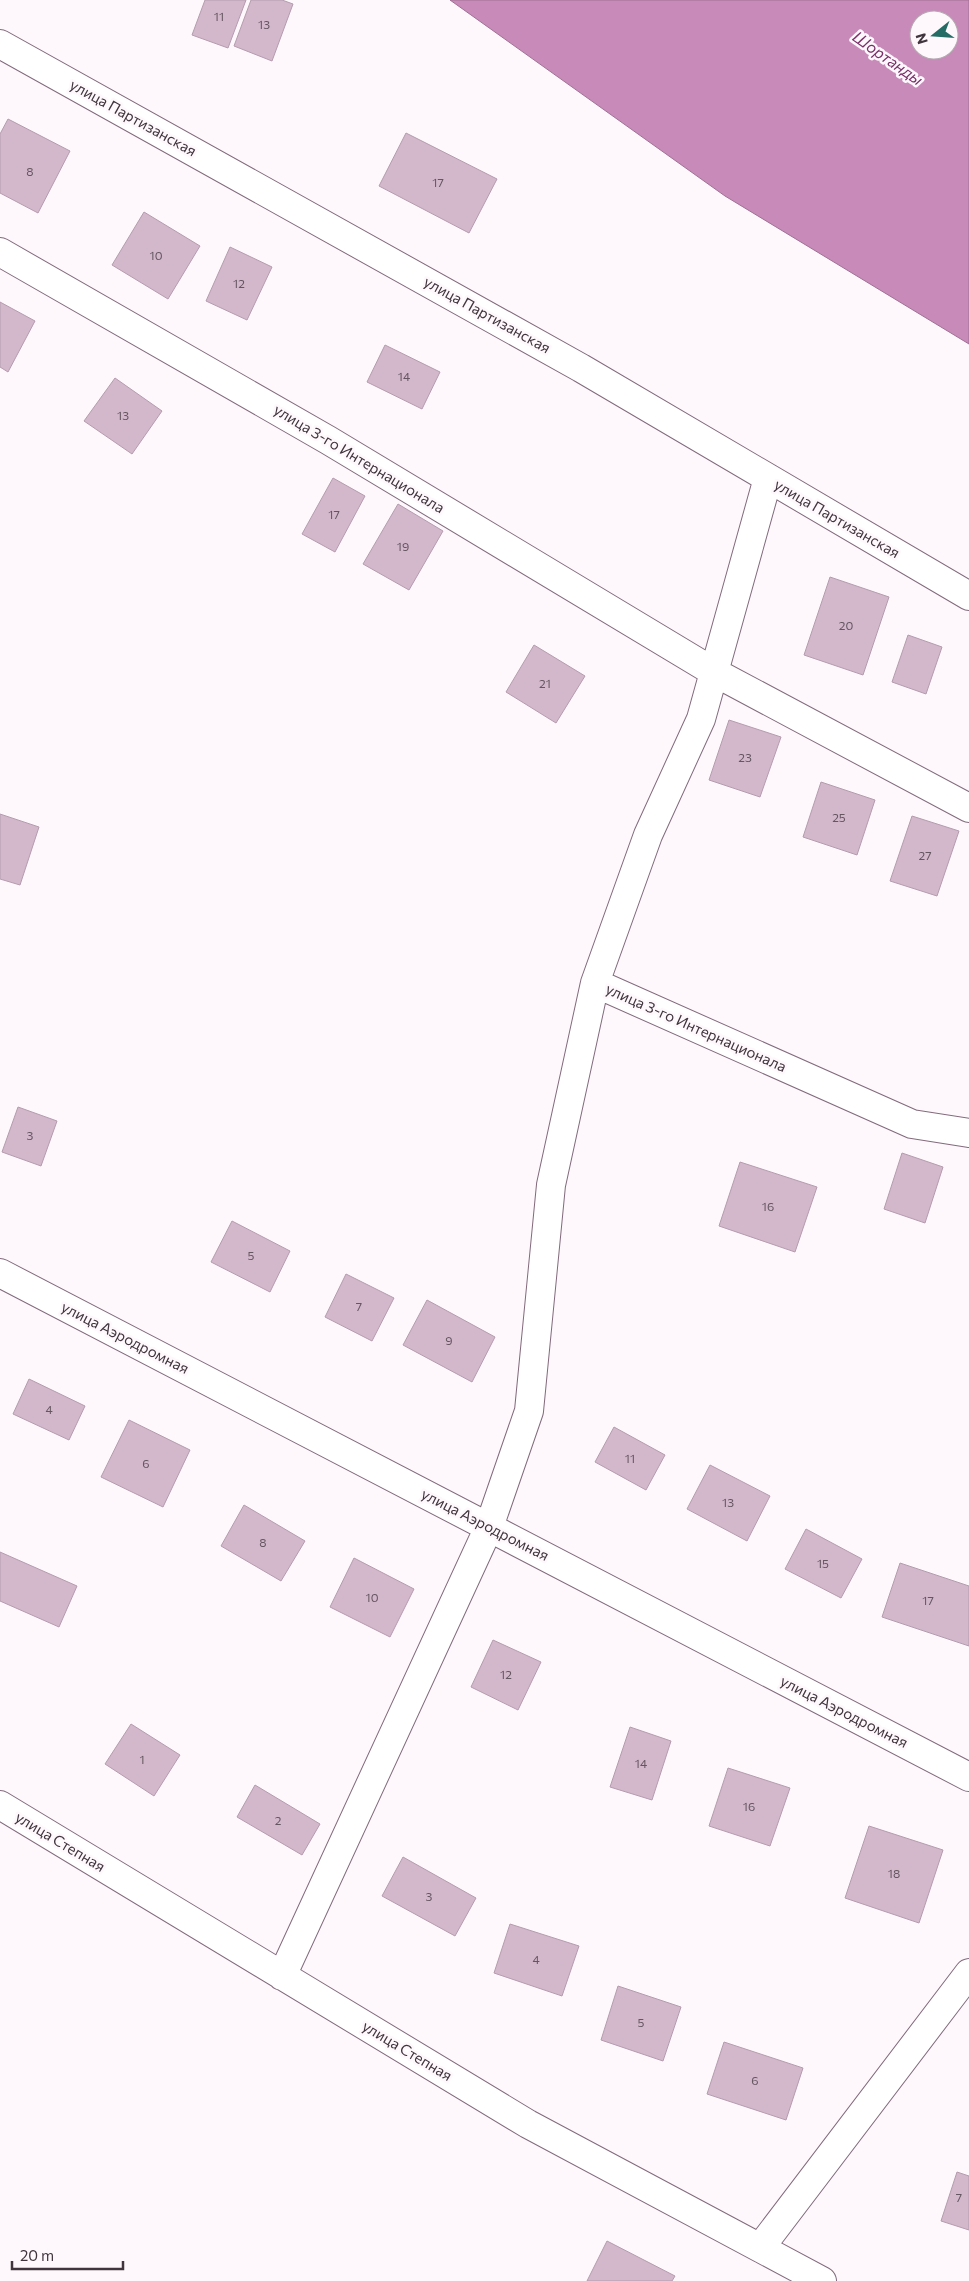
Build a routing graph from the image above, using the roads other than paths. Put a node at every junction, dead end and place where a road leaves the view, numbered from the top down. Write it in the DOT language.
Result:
graph roads {
  1 [pos="0,44"];
  2 [pos="0,252"];
  3 [pos="768,478"];
  4 [pos="969,596"];
  5 [pos="714,672"];
  6 [pos="969,808"];
  7 [pos="595,983"];
  8 [pos="969,1133"];
  9 [pos="0,1273"];
  10 [pos="489,1527"];
  11 [pos="969,1777"];
  12 [pos="0,1806"];
  13 [pos="969,1973"];
  14 [pos="282,1976"];
  15 [pos="760,2248"];
  16 [pos="822,2281"];
  1 -- 3 [label="street, улица Партизанская"];
  2 -- 5 [label="street, улица 3-го Интернационала"];
  3 -- 4 [label="street, улица Партизанская"];
  3 -- 5 [label="street"];
  5 -- 6 [label="street, улица 3-го Интернационала"];
  5 -- 7 [label="street, улица 3-го Интернационала"];
  7 -- 8 [label="street, улица 3-го Интернационала"];
  7 -- 10 [label="street"];
  9 -- 10 [label="street, улица Аэродромная"];
  10 -- 11 [label="street, улица Аэродромная"];
  10 -- 14 [label="street"];
  12 -- 14 [label="street, улица Степная"];
  13 -- 15 [label="street"];
  14 -- 15 [label="street, улица Степная"];
  15 -- 16 [label="street, улица Степная"];
}
